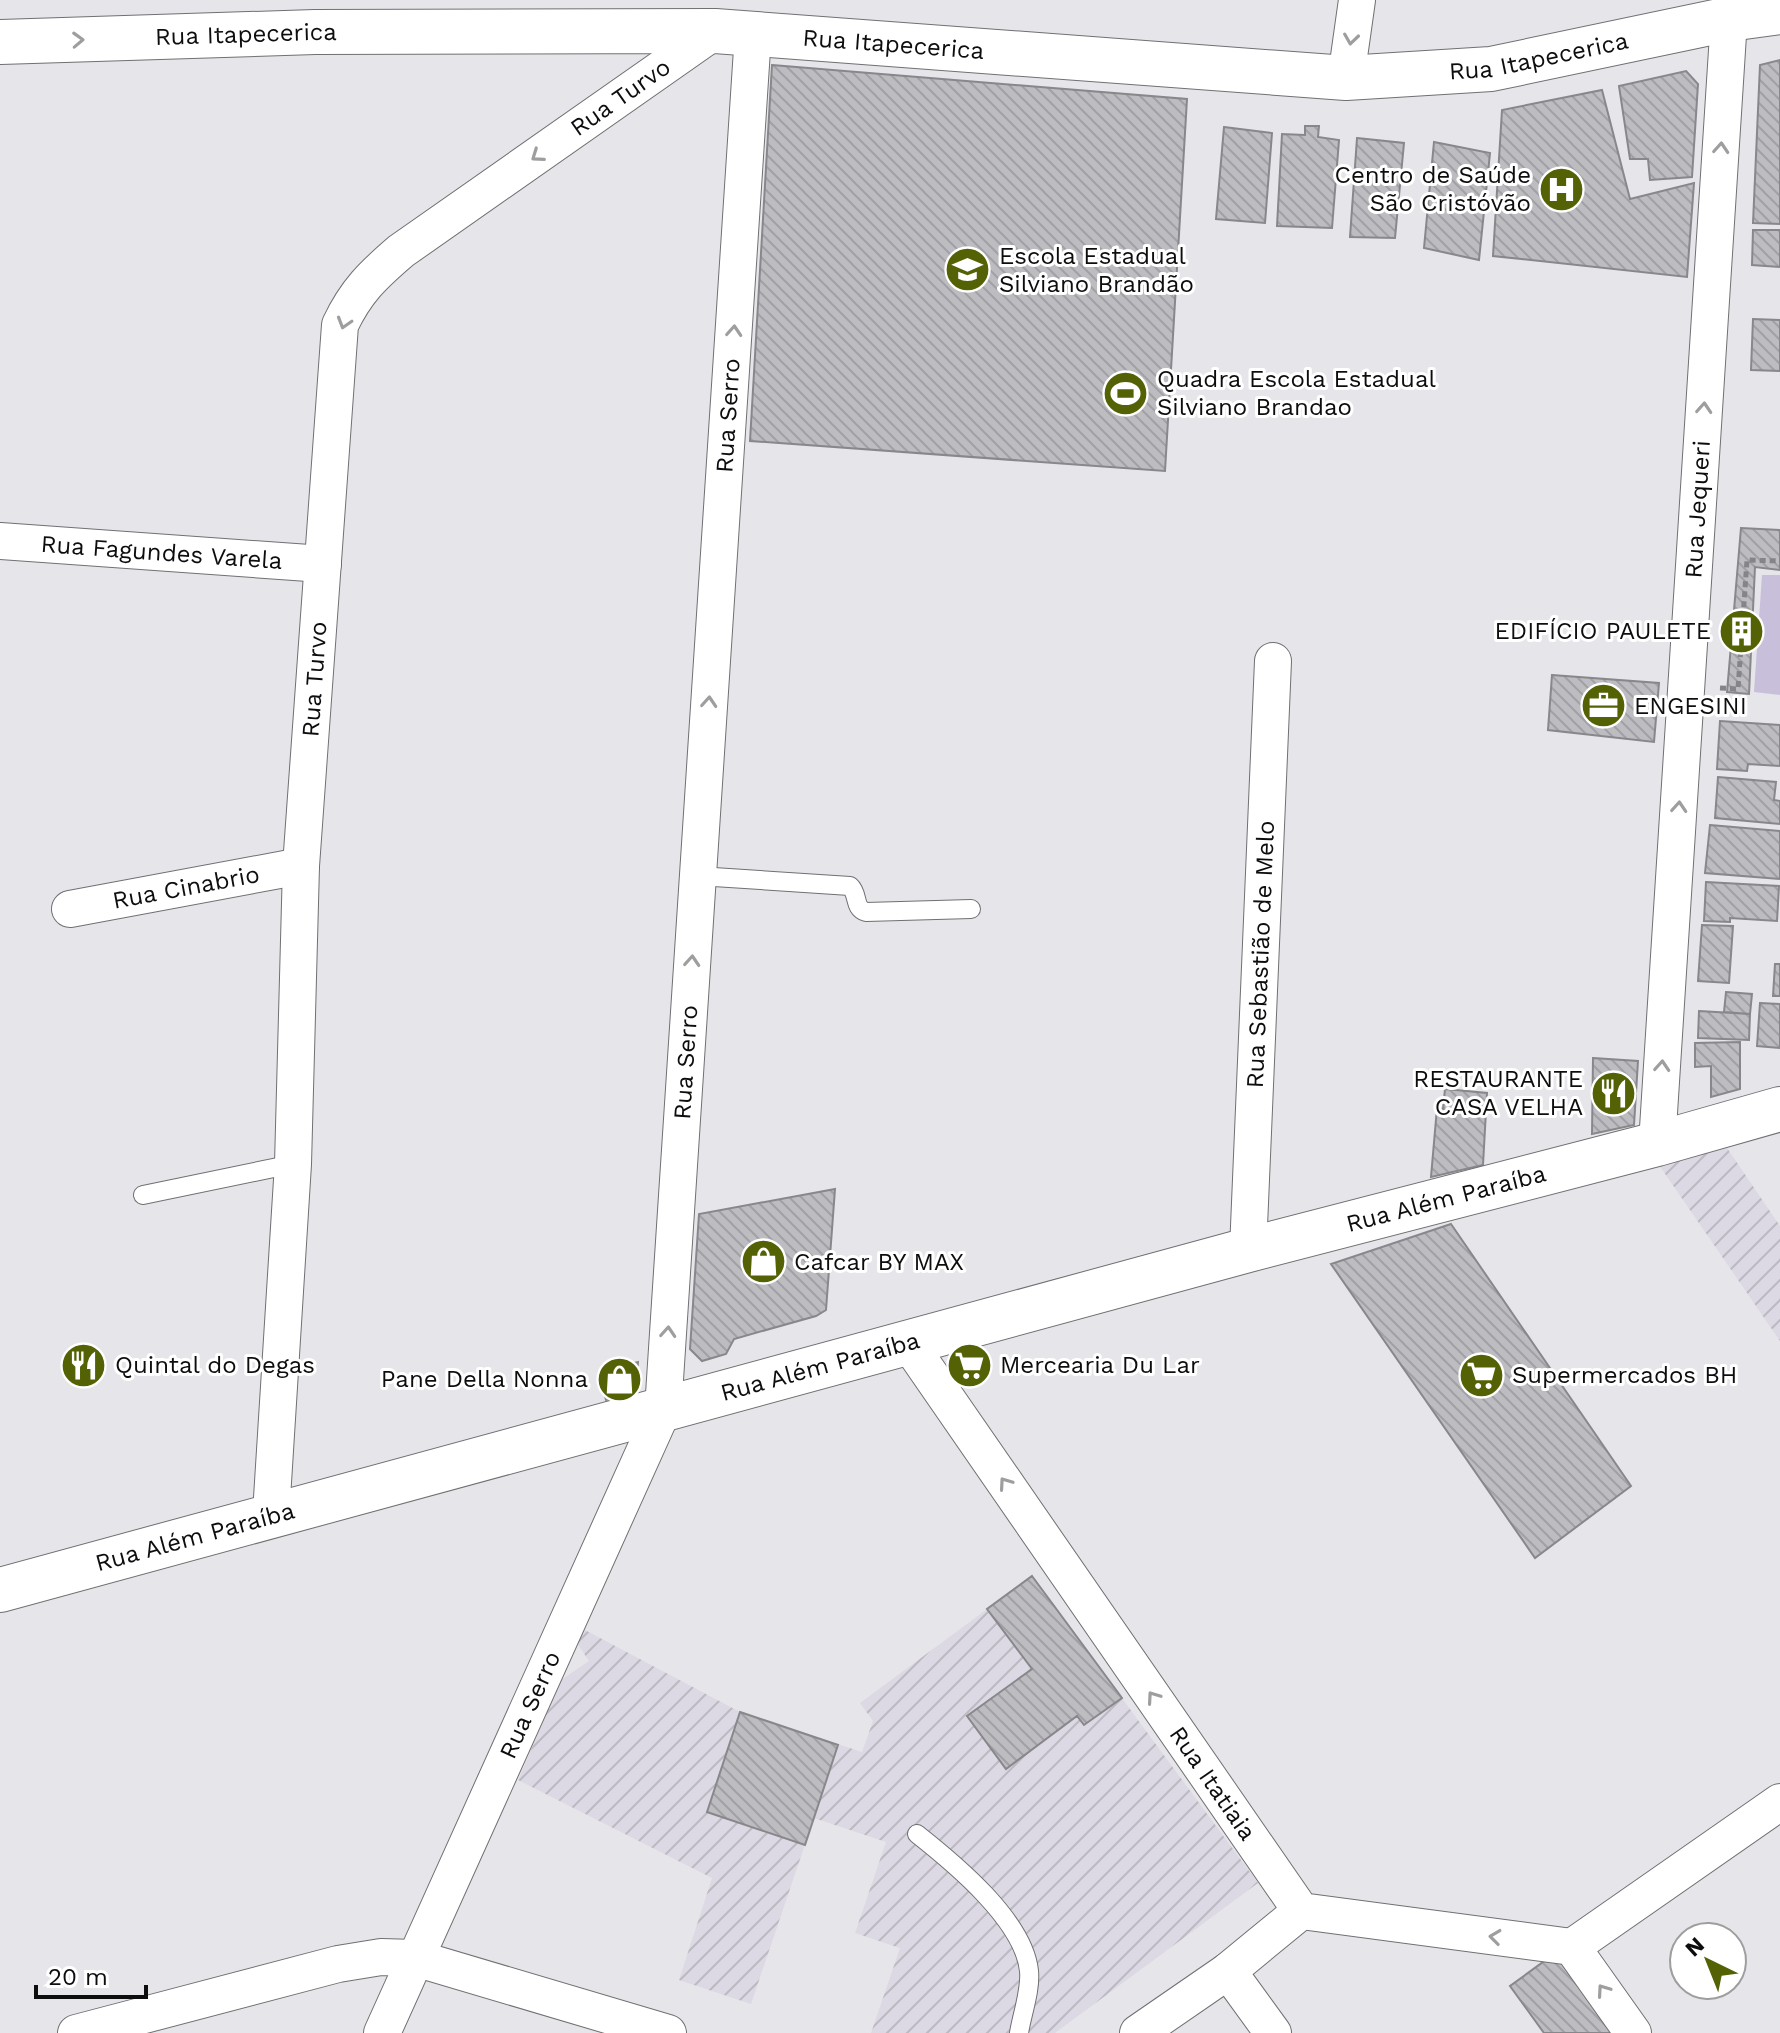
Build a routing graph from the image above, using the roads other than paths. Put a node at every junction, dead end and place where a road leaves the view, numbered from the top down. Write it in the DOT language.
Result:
graph roads {
  1 [pos="1357,0"];
  2 [pos="1780,12"];
  3 [pos="317,16"];
  4 [pos="1729,19"];
  5 [pos="734,32"];
  6 [pos="0,42"];
  7 [pos="1346,78"];
  8 [pos="0,541"];
  9 [pos="323,564"];
  10 [pos="1273,661"];
  11 [pos="301,866"];
  12 [pos="698,876"];
  13 [pos="70,909"];
  14 [pos="971,909"];
  15 [pos="1780,1109"];
  16 [pos="1657,1144"];
  17 [pos="293,1164"];
  18 [pos="143,1195"];
  19 [pos="1248,1250"];
  20 [pos="909,1344"];
  21 [pos="663,1410"];
  22 [pos="271,1514"];
  23 [pos="0,1590"];
  24 [pos="1780,1802"];
  25 [pos="917,1834"];
  26 [pos="1301,1911"];
  27 [pos="1572,1947"];
  28 [pos="415,1958"];
  29 [pos="1228,1971"];
  30 [pos="1631,2032"];
  31 [pos="76,2033"];
  32 [pos="382,2033"];
  33 [pos="668,2033"];
  34 [pos="1019,2033"];
  35 [pos="1138,2033"];
  36 [pos="1273,2033"];
  1 -- 7 [label="street, one-way"];
  2 -- 4 [label="street, Rua Itapecerica"];
  3 -- 5 [label="street, Rua Itapecerica"];
  6 -- 3 [label="street, Rua Itapecerica, one-way"];
  4 -- 7 [label="street, Rua Itapecerica"];
  16 -- 4 [label="street, Rua Jequeri, one-way"];
  5 -- 7 [label="street, Rua Itapecerica"];
  5 -- 9 [label="street, Rua Turvo, one-way"];
  12 -- 5 [label="street, Rua Serro, one-way"];
  8 -- 9 [label="street, Rua Fagundes Varela"];
  9 -- 11 [label="street, Rua Turvo"];
  10 -- 19 [label="street, Rua Sebastião de Melo"];
  11 -- 13 [label="street, Rua Cinabrio"];
  11 -- 17 [label="street, Rua Turvo"];
  12 -- 14 [label="lane"];
  21 -- 12 [label="street, Rua Serro, one-way"];
  15 -- 16 [label="street, Rua Além Paraíba"];
  16 -- 19 [label="street, Rua Além Paraíba"];
  17 -- 18 [label="lane"];
  17 -- 22 [label="street, Rua Turvo"];
  19 -- 20 [label="street, Rua Além Paraíba"];
  20 -- 21 [label="street, Rua Além Paraíba"];
  26 -- 20 [label="street, Rua Itatiaia, one-way"];
  21 -- 22 [label="street, Rua Além Paraíba"];
  21 -- 28 [label="street, Rua Serro"];
  22 -- 23 [label="street, Rua Além Paraíba"];
  24 -- 27 [label="street"];
  25 -- 34 [label="lane"];
  27 -- 26 [label="street, one-way"];
  26 -- 29 [label="street"];
  30 -- 27 [label="street, one-way"];
  28 -- 31 [label="street"];
  28 -- 32 [label="street, Rua Serro"];
  28 -- 33 [label="street"];
  29 -- 35 [label="street"];
  29 -- 36 [label="street"];
}
